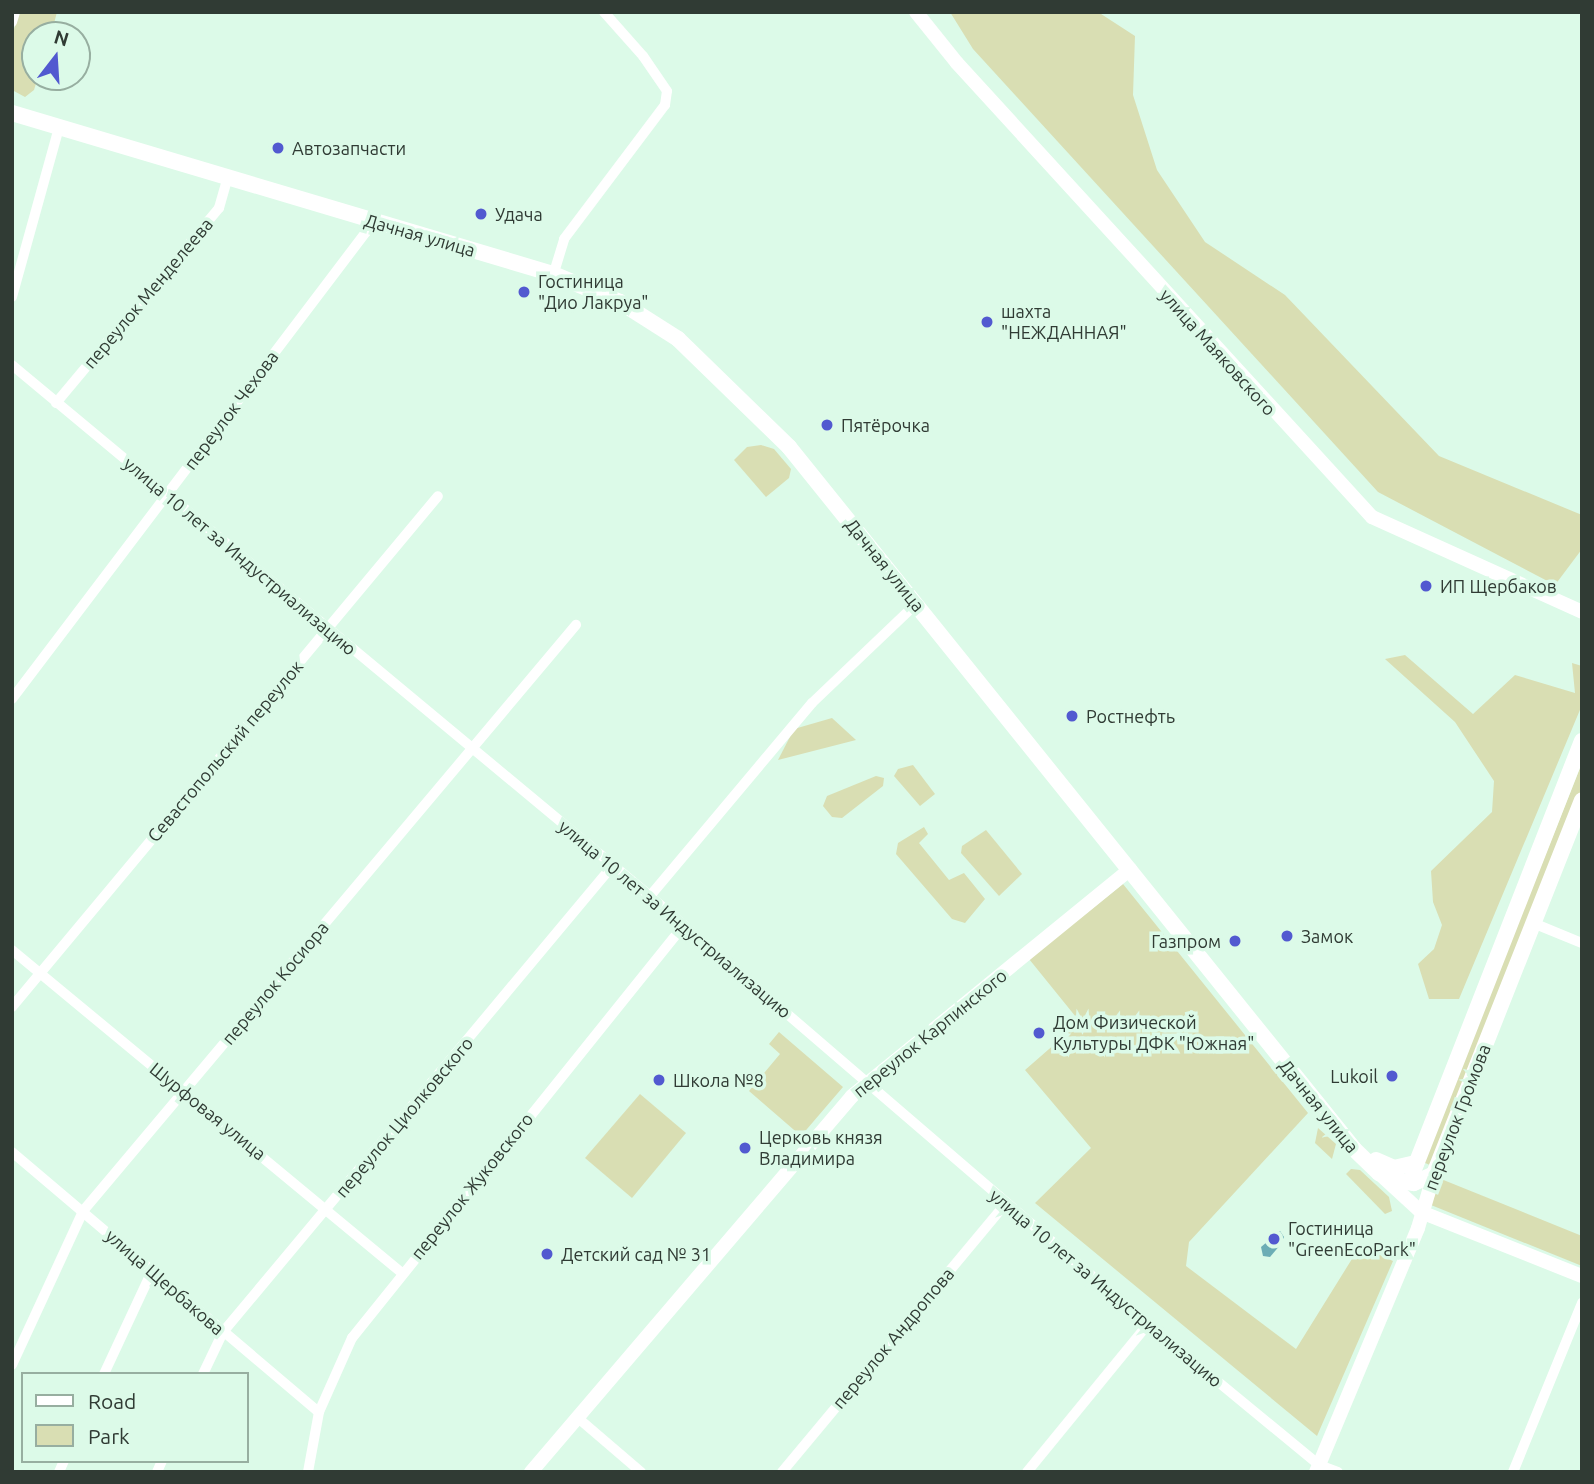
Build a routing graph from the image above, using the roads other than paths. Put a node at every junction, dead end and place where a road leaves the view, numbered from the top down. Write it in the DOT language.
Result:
graph roads {
  1 [pos="15,12"];
  2 [pos="604,12"];
  3 [pos="916,12"];
  4 [pos="12,22"];
  5 [pos="12,104"];
  6 [pos="12,113"];
  7 [pos="59,127"];
  8 [pos="229,173"];
  9 [pos="371,216"];
  10 [pos="554,270"];
  11 [pos="12,297"];
  12 [pos="12,365"];
  13 [pos="56,403"];
  14 [pos="167,496"];
  15 [pos="438,496"];
  16 [pos="919,601"];
  17 [pos="1582,612"];
  18 [pos="576,625"];
  19 [pos="327,628"];
  20 [pos="12,699"];
  21 [pos="1582,741"];
  22 [pos="473,749"];
  23 [pos="1582,800"];
  24 [pos="613,865"];
  25 [pos="1133,866"];
  26 [pos="650,896"];
  27 [pos="1533,923"];
  28 [pos="684,925"];
  29 [pos="1582,943"];
  30 [pos="12,950"];
  31 [pos="41,973"];
  32 [pos="12,1007"];
  33 [pos="867,1083"];
  34 [pos="183,1091"];
  35 [pos="12,1152"];
  36 [pos="1416,1163"];
  37 [pos="1380,1168"];
  38 [pos="1434,1174"];
  39 [pos="1414,1183"];
  40 [pos="1005,1204"];
  41 [pos="327,1209"];
  42 [pos="83,1212"];
  43 [pos="1421,1212"];
  44 [pos="152,1271"];
  45 [pos="402,1273"];
  46 [pos="1582,1276"];
  47 [pos="1582,1303"];
  48 [pos="1148,1324"];
  49 [pos="223,1332"];
  50 [pos="12,1365"];
  51 [pos="105,1372"];
  52 [pos="205,1372"];
  53 [pos="319,1412"];
  54 [pos="578,1418"];
  55 [pos="1317,1468"];
  56 [pos="308,1472"];
  57 [pos="531,1472"];
  58 [pos="641,1472"];
  59 [pos="782,1472"];
  60 [pos="1027,1472"];
  61 [pos="1338,1472"];
  62 [pos="1513,1472"];
  1 -- 4 [label="street"];
  2 -- 10 [label="street"];
  3 -- 17 [label="street, улица Маяковского"];
  5 -- 8 [label="main road, Дачная улица"];
  6 -- 7 [label="main road, Дачная улица"];
  7 -- 8 [label="main road, Дачная улица"];
  7 -- 11 [label="street"];
  8 -- 9 [label="main road, Дачная улица"];
  8 -- 13 [label="street, переулок Менделеева"];
  9 -- 10 [label="main road, Дачная улица"];
  9 -- 14 [label="street, переулок Чехова"];
  10 -- 16 [label="main road, Дачная улица"];
  12 -- 13 [label="street, улица 10 лет за Индустриализацию"];
  13 -- 14 [label="street, улица 10 лет за Индустриализацию"];
  14 -- 19 [label="street, улица 10 лет за Индустриализацию"];
  14 -- 20 [label="street, переулок Чехова"];
  15 -- 19 [label="street, Севастопольский переулок"];
  16 -- 25 [label="main road, Дачная улица"];
  16 -- 26 [label="street"];
  18 -- 22 [label="street, переулок Косиора"];
  19 -- 22 [label="street, улица 10 лет за Индустриализацию"];
  19 -- 31 [label="street, Севастопольский переулок"];
  21 -- 36 [label="main road, переулок Громова"];
  22 -- 24 [label="street, улица 10 лет за Индустриализацию"];
  22 -- 34 [label="street, переулок Косиора"];
  23 -- 27 [label="main road, переулок Громова"];
  24 -- 26 [label="street, улица 10 лет за Индустриализацию"];
  24 -- 41 [label="street, переулок Циолковского"];
  25 -- 33 [label="street, переулок Карпинского"];
  25 -- 37 [label="main road, Дачная улица"];
  26 -- 28 [label="street, улица 10 лет за Индустриализацию"];
  27 -- 29 [label="street"];
  27 -- 38 [label="main road, переулок Громова"];
  28 -- 33 [label="street, улица 10 лет за Индустриализацию"];
  28 -- 45 [label="street, переулок Жуковского"];
  30 -- 31 [label="street, Шурфовая улица"];
  31 -- 32 [label="street, Севастопольский переулок"];
  31 -- 34 [label="street, Шурфовая улица"];
  33 -- 40 [label="street, улица 10 лет за Индустриализацию"];
  33 -- 54 [label="street, переулок Карпинского"];
  34 -- 41 [label="street, Шурфовая улица"];
  34 -- 42 [label="street, переулок Косиора"];
  35 -- 42 [label="street, улица Щербакова"];
  36 -- 37 [label="main road, переулок Громова"];
  36 -- 39 [label="main road"];
  37 -- 39 [label="main road"];
  37 -- 43 [label="street, Дачная улица"];
  38 -- 39 [label="main road"];
  38 -- 43 [label="street, переулок Громова"];
  39 -- 43 [label="street"];
  40 -- 48 [label="street, улица 10 лет за Индустриализацию"];
  40 -- 59 [label="street, переулок Андропова"];
  41 -- 45 [label="street, Шурфовая улица"];
  41 -- 49 [label="street, переулок Циолковского"];
  42 -- 44 [label="street, улица Щербакова"];
  42 -- 50 [label="street, переулок Косиора"];
  43 -- 46 [label="street, Дачная улица"];
  43 -- 55 [label="street, переулок Громова"];
  44 -- 49 [label="street, улица Щербакова"];
  44 -- 51 [label="street"];
  45 -- 53 [label="street, переулок Жуковского"];
  47 -- 62 [label="street"];
  48 -- 55 [label="street, улица 10 лет за Индустриализацию"];
  48 -- 60 [label="street"];
  49 -- 52 [label="street, переулок Циолковского"];
  49 -- 53 [label="street, улица Щербакова"];
  53 -- 56 [label="street, переулок Жуковского"];
  54 -- 57 [label="street, переулок Карпинского"];
  54 -- 58 [label="street"];
  55 -- 61 [label="street, улица 10 лет за Индустриализацию"];
}
